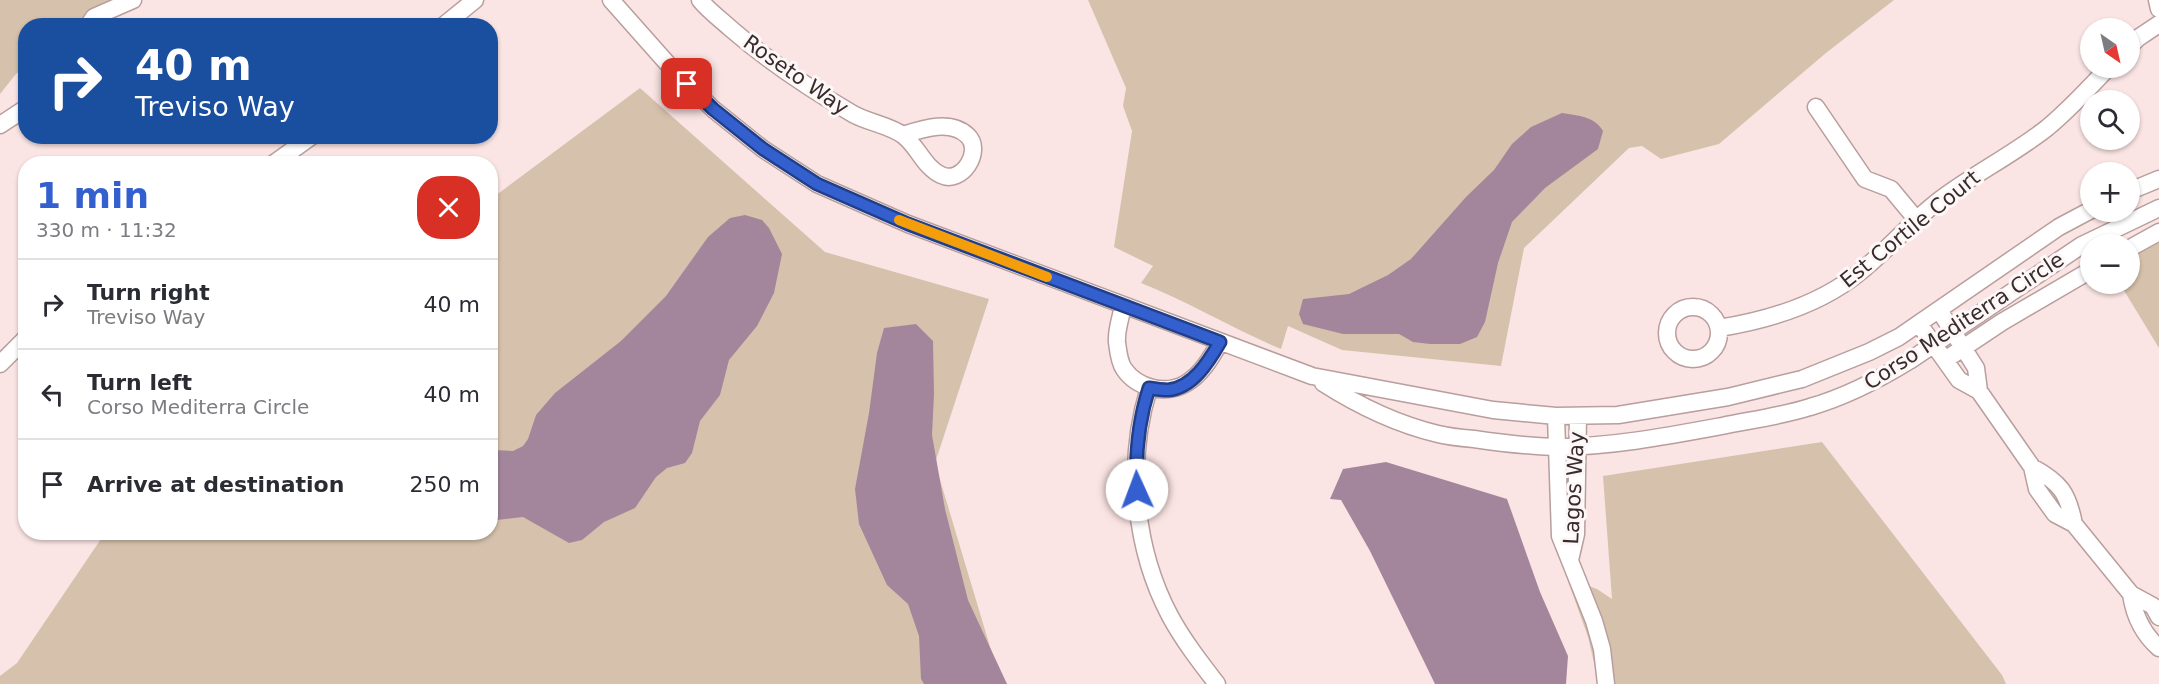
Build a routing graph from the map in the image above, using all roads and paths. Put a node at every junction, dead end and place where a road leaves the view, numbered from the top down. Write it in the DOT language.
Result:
graph roads {
  1 [pos="133,0"];
  2 [pos="475,0"];
  3 [pos="611,0"];
  4 [pos="699,0"];
  5 [pos="2157,0"];
  6 [pos="2159,9"];
  7 [pos="93,18"];
  8 [pos="453,18"];
  9 [pos="2159,24"];
  10 [pos="2140,38"];
  11 [pos="2098,78"];
  12 [pos="1816,107"];
  13 [pos="18,113"];
  14 [pos="0,125"];
  15 [pos="903,135"];
  16 [pos="301,144"];
  17 [pos="284,156"];
  18 [pos="2159,179"];
  19 [pos="2140,187"];
  20 [pos="2159,208"];
  21 [pos="2080,216"];
  22 [pos="1916,219"];
  23 [pos="2159,232"];
  24 [pos="2140,242"];
  25 [pos="2080,276"];
  26 [pos="1123,306"];
  27 [pos="1939,310"];
  28 [pos="1919,324"];
  29 [pos="1719,328"];
  30 [pos="1953,332"];
  31 [pos="1220,342"];
  32 [pos="1934,345"];
  33 [pos="18,346"];
  34 [pos="1963,348"];
  35 [pos="1945,360"];
  36 [pos="0,364"];
  37 [pos="1312,376"];
  38 [pos="1149,388"];
  39 [pos="1978,391"];
  40 [pos="1556,416"];
  41 [pos="1578,416"];
  42 [pos="1577,445"];
  43 [pos="1557,447"];
  44 [pos="1570,560"];
  45 [pos="2131,594"];
  46 [pos="2159,617"];
  47 [pos="2159,648"];
  48 [pos="1217,684"];
  49 [pos="1606,684"];
  1 -- 7 [label="street"];
  2 -- 8 [label="street"];
  3 -- 26 [label="street, Corso Mediterra Circle"];
  4 -- 15 [label="street, Roseto Way"];
  5 -- 6 [label="street"];
  9 -- 10 [label="street"];
  11 -- 22 [label="street, Est Cortile Court"];
  12 -- 22 [label="street"];
  13 -- 14 [label="street"];
  16 -- 17 [label="street"];
  18 -- 19 [label="street"];
  20 -- 30 [label="street, Corso Mediterra Circle"];
  21 -- 27 [label="street, Corso Mediterra Circle"];
  22 -- 29 [label="street, Est Cortile Court"];
  23 -- 24 [label="street"];
  25 -- 34 [label="street"];
  26 -- 31 [label="street, Corso Mediterra Circle"];
  26 -- 38 [label="street"];
  27 -- 28 [label="street, Corso Mediterra Circle"];
  27 -- 30 [label="street"];
  28 -- 32 [label="street"];
  28 -- 41 [label="street, Corso Mediterra Circle"];
  30 -- 32 [label="street, Corso Mediterra Circle"];
  30 -- 34 [label="street"];
  31 -- 37 [label="street, Corso Mediterra Circle"];
  31 -- 38 [label="street"];
  32 -- 35 [label="street"];
  32 -- 42 [label="street, Corso Mediterra Circle"];
  33 -- 36 [label="street"];
  34 -- 35 [label="street"];
  34 -- 39 [label="street"];
  35 -- 39 [label="street"];
  37 -- 40 [label="street, Corso Mediterra Circle"];
  37 -- 43 [label="street, Corso Mediterra Circle"];
  38 -- 48 [label="street"];
  39 -- 45 [label="street"];
  40 -- 41 [label="street, Corso Mediterra Circle"];
  40 -- 43 [label="street, Lagos Way"];
  41 -- 42 [label="street, Lagos Way"];
  42 -- 43 [label="street, Corso Mediterra Circle"];
  42 -- 44 [label="street, Lagos Way"];
  43 -- 44 [label="street, Lagos Way"];
  44 -- 49 [label="street, Lagos Way"];
  45 -- 46 [label="street"];
  45 -- 47 [label="street"];
}
